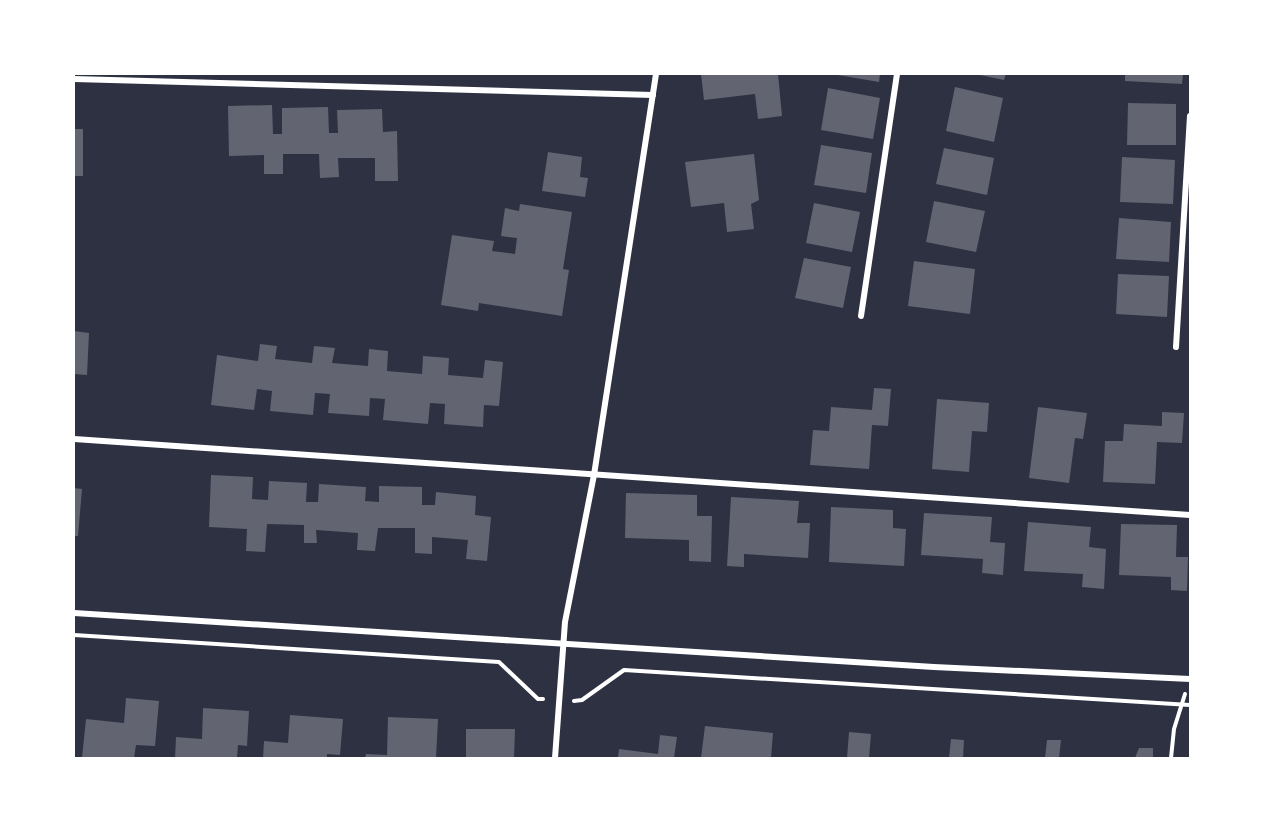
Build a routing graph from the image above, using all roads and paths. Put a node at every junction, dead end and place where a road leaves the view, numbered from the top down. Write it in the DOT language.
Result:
graph roads {
  1 [pos="656,74"];
  2 [pos="897,74"];
  3 [pos="74,79"];
  4 [pos="653,95"];
  5 [pos="1191,116"];
  6 [pos="861,316"];
  7 [pos="1176,347"];
  8 [pos="74,439"];
  9 [pos="594,475"];
  10 [pos="1191,515"];
  11 [pos="74,613"];
  12 [pos="74,635"];
  13 [pos="563,643"];
  14 [pos="1190,678"];
  15 [pos="559,701"];
  16 [pos="1183,705"];
  17 [pos="1191,705"];
  18 [pos="555,759"];
  19 [pos="1171,759"];
  1 -- 4 [label="street"];
  2 -- 6 [label="street"];
  3 -- 4 [label="street"];
  4 -- 9 [label="street"];
  5 -- 7 [label="street"];
  8 -- 9 [label="street"];
  9 -- 10 [label="street"];
  9 -- 13 [label="street"];
  11 -- 13 [label="street"];
  12 -- 15 [label="path"];
  13 -- 14 [label="street"];
  13 -- 15 [label="street"];
  14 -- 16 [label="path"];
  15 -- 16 [label="path"];
  15 -- 18 [label="street"];
  16 -- 17 [label="path"];
  16 -- 19 [label="path"];
}
